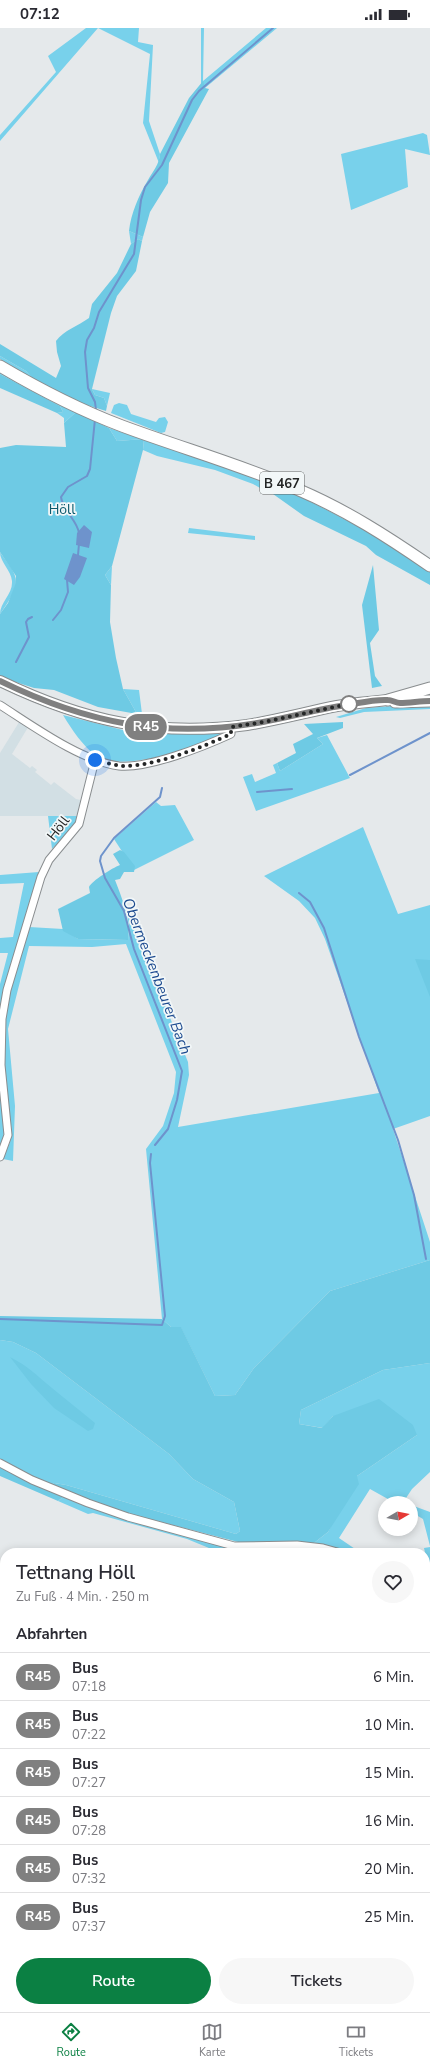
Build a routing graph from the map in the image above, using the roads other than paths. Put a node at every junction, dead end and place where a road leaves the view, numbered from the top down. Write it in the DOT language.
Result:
graph roads {
  1 [pos="0,366"];
  2 [pos="430,566"];
  3 [pos="0,681"];
  4 [pos="430,688"];
  5 [pos="388,700"];
  6 [pos="430,701"];
  7 [pos="0,705"];
  8 [pos="231,727"];
  9 [pos="95,760"];
  10 [pos="0,1157"];
  11 [pos="0,1463"];
  12 [pos="323,1548"];
  1 -- 2 [label="main road, B 467"];
  3 -- 8 [label="main road"];
  4 -- 5 [label="main road"];
  5 -- 6 [label="main road"];
  5 -- 8 [label="main road"];
  7 -- 9 [label="street"];
  8 -- 9 [label="street"];
  9 -- 10 [label="street, Höll"];
  11 -- 12 [label="street"];
}
